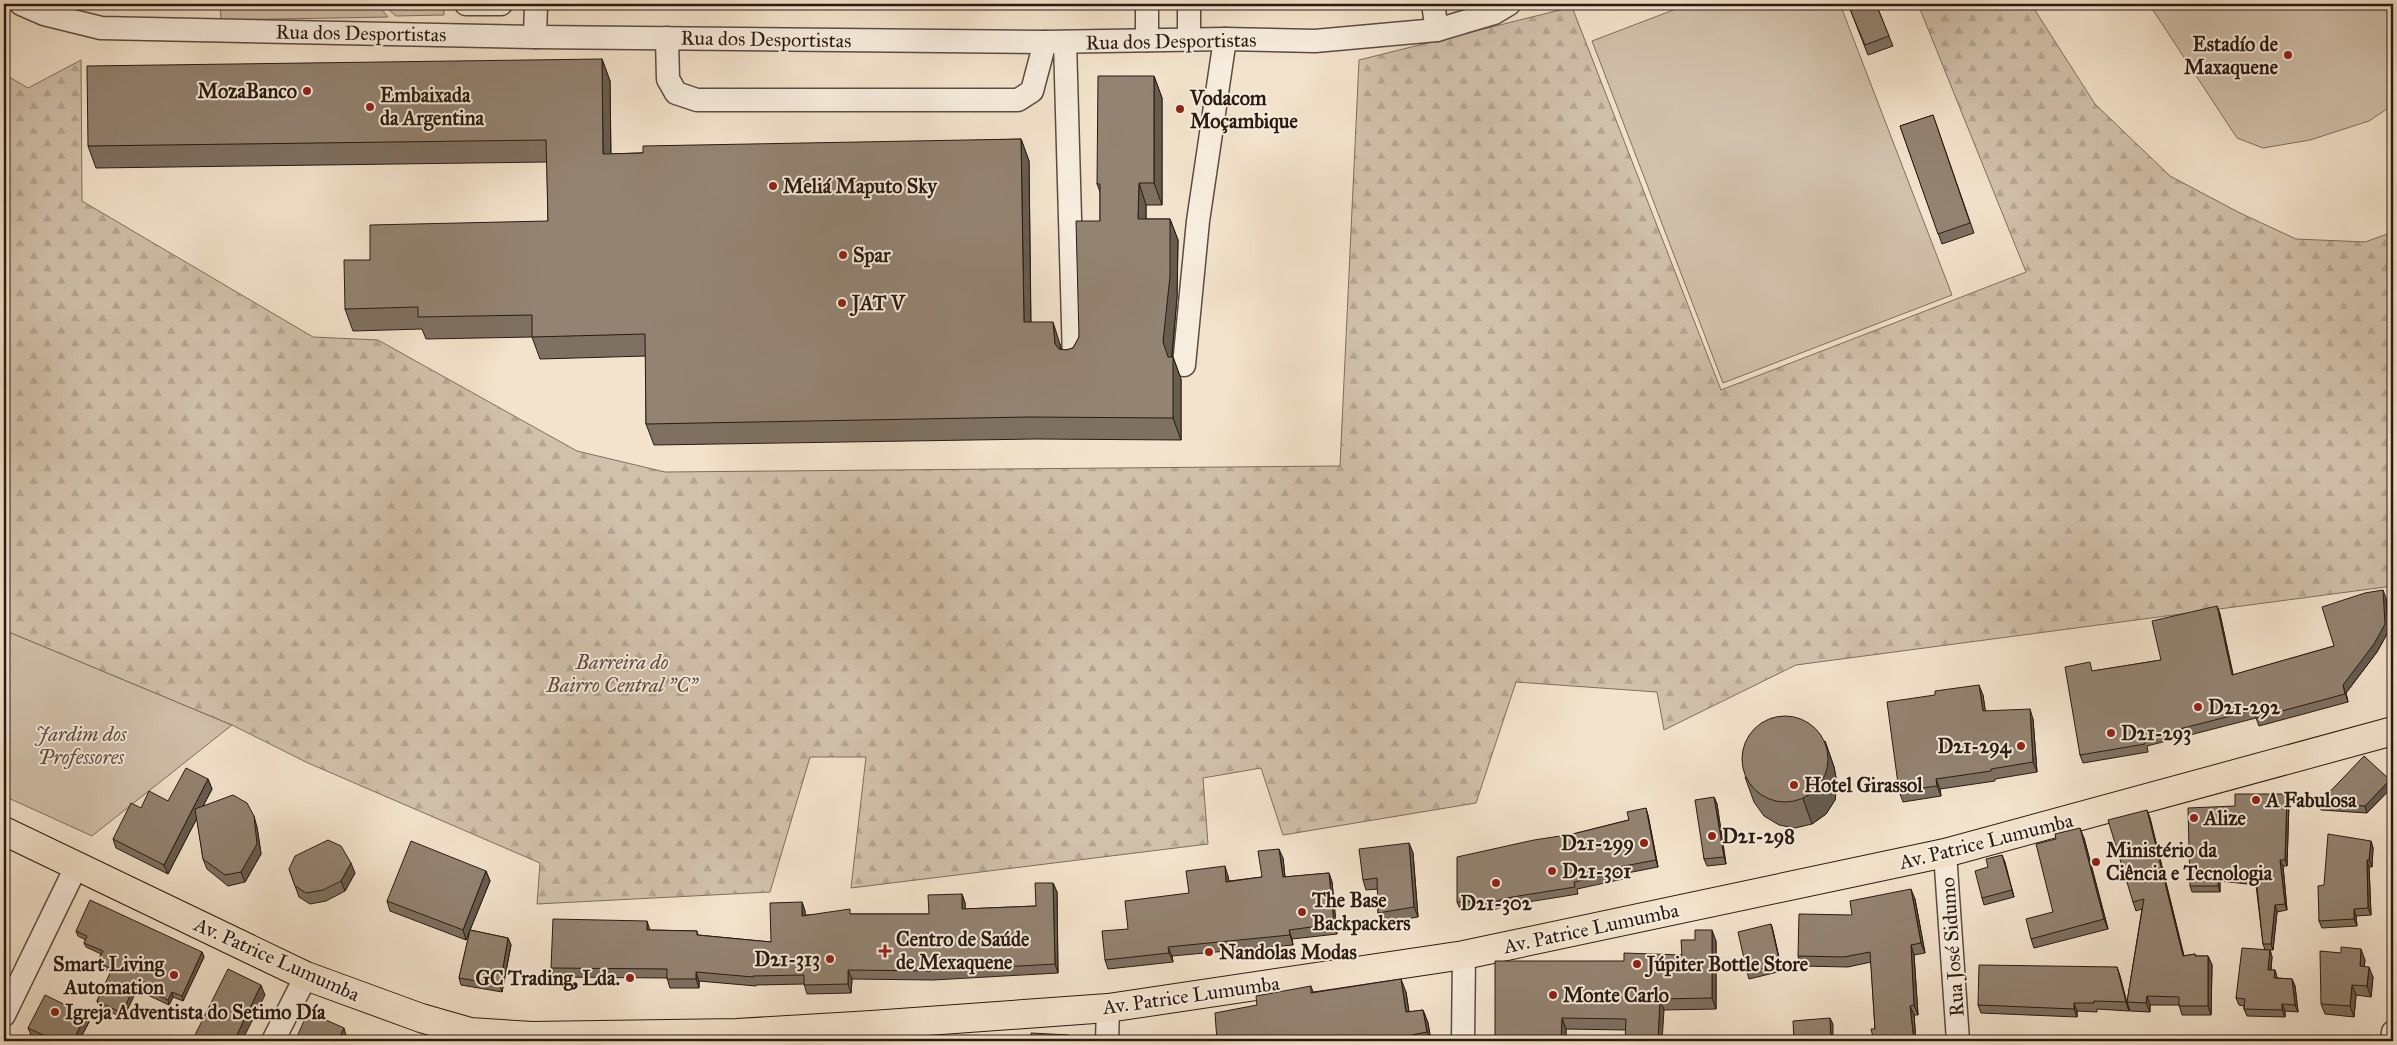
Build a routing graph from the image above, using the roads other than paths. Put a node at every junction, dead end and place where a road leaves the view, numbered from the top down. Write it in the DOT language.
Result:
graph roads {
  1 [pos="21,4"];
  2 [pos="466,4"];
  3 [pos="501,4"];
  4 [pos="536,4"];
  5 [pos="1147,4"];
  6 [pos="1189,4"];
  7 [pos="1433,4"];
  8 [pos="1509,4"];
  9 [pos="1437,30"];
  10 [pos="536,37"];
  11 [pos="667,38"];
  12 [pos="1147,40"];
  13 [pos="1189,40"];
  14 [pos="1225,40"];
  15 [pos="1055,42"];
  16 [pos="1074,359"];
  17 [pos="1184,365"];
  18 [pos="2393,731"];
  19 [pos="4,830"];
  20 [pos="1945,854"];
  21 [pos="76,867"];
  22 [pos="1464,954"];
  23 [pos="306,976"];
  24 [pos="1108,1008"];
  25 [pos="4,1015"];
  26 [pos="2393,1032"];
  27 [pos="873,1033"];
  28 [pos="470,1036"];
  29 [pos="737,1037"];
  30 [pos="273,1041"];
  31 [pos="1108,1041"];
  32 [pos="1463,1041"];
  33 [pos="1958,1041"];
  34 [pos="2392,1041"];
  1 -- 10 [label="street, Rua dos Desportistas"];
  2 -- 3 [label="street"];
  4 -- 10 [label="street"];
  5 -- 12 [label="street"];
  6 -- 13 [label="street"];
  7 -- 9 [label="street"];
  8 -- 9 [label="street, Rua dos Desportistas"];
  9 -- 14 [label="street, Rua dos Desportistas"];
  10 -- 11 [label="street, Rua dos Desportistas"];
  11 -- 15 [label="street, Rua dos Desportistas"];
  11 -- 15 [label="street"];
  12 -- 13 [label="street, Rua dos Desportistas"];
  12 -- 15 [label="street, Rua dos Desportistas"];
  13 -- 14 [label="street, Rua dos Desportistas"];
  14 -- 17 [label="street"];
  15 -- 16 [label="street"];
  18 -- 20 [label="main road, Av. Patrice Lumumba"];
  19 -- 21 [label="main road, Av. Patrice Lumumba"];
  20 -- 22 [label="main road, Av. Patrice Lumumba"];
  20 -- 33 [label="street, Rua José Sidumo"];
  21 -- 23 [label="main road, Av. Patrice Lumumba"];
  21 -- 25 [label="street"];
  22 -- 24 [label="main road, Av. Patrice Lumumba"];
  22 -- 32 [label="street"];
  23 -- 28 [label="main road, Av. Patrice Lumumba"];
  23 -- 30 [label="street"];
  24 -- 27 [label="main road, Av. Patrice Lumumba"];
  24 -- 31 [label="street"];
  26 -- 34 [label="street"];
  27 -- 29 [label="main road, Av. Patrice Lumumba"];
  28 -- 29 [label="main road, Av. Patrice Lumumba"];
}
